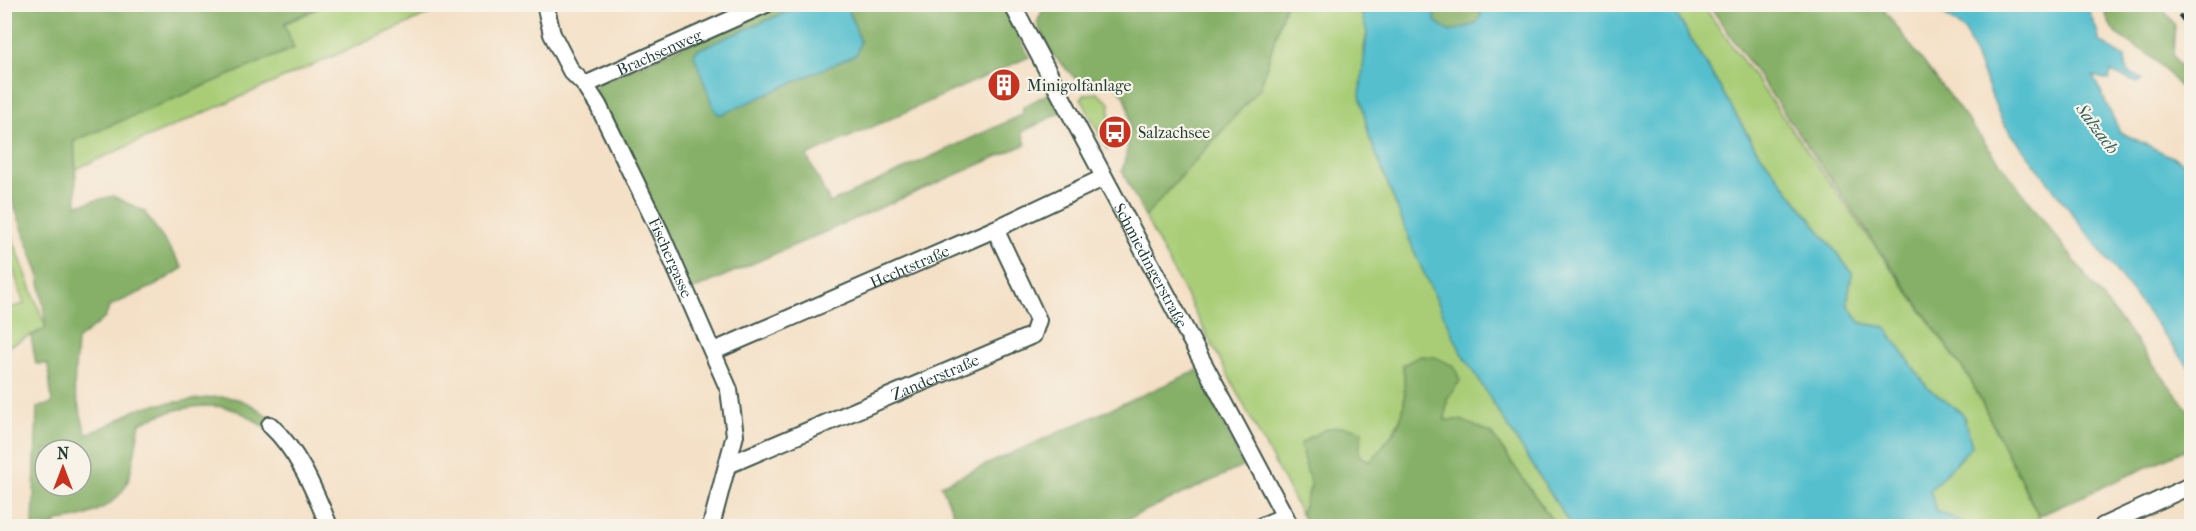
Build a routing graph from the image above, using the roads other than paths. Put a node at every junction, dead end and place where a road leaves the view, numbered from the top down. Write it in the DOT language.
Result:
graph roads {
  1 [pos="545,4"];
  2 [pos="766,4"];
  3 [pos="1012,4"];
  4 [pos="585,85"];
  5 [pos="1103,178"];
  6 [pos="995,229"];
  7 [pos="714,351"];
  8 [pos="270,425"];
  9 [pos="728,465"];
  10 [pos="2192,485"];
  11 [pos="1287,521"];
  12 [pos="329,526"];
  13 [pos="711,526"];
  14 [pos="1262,526"];
  15 [pos="2103,526"];
  1 -- 4 [label="street, Fischergasse"];
  2 -- 4 [label="street, Brachsenweg"];
  3 -- 5 [label="street, Schmiedingerstraße"];
  4 -- 7 [label="street, Fischergasse"];
  5 -- 6 [label="street, Hechtstraße"];
  5 -- 11 [label="street, Schmiedingerstraße"];
  6 -- 7 [label="street, Hechtstraße"];
  6 -- 9 [label="street, Zanderstraße"];
  7 -- 9 [label="street, Fischergasse"];
  8 -- 12 [label="street"];
  9 -- 13 [label="street, Fischergasse"];
  10 -- 15 [label="street"];
  11 -- 14 [label="street"];
}
